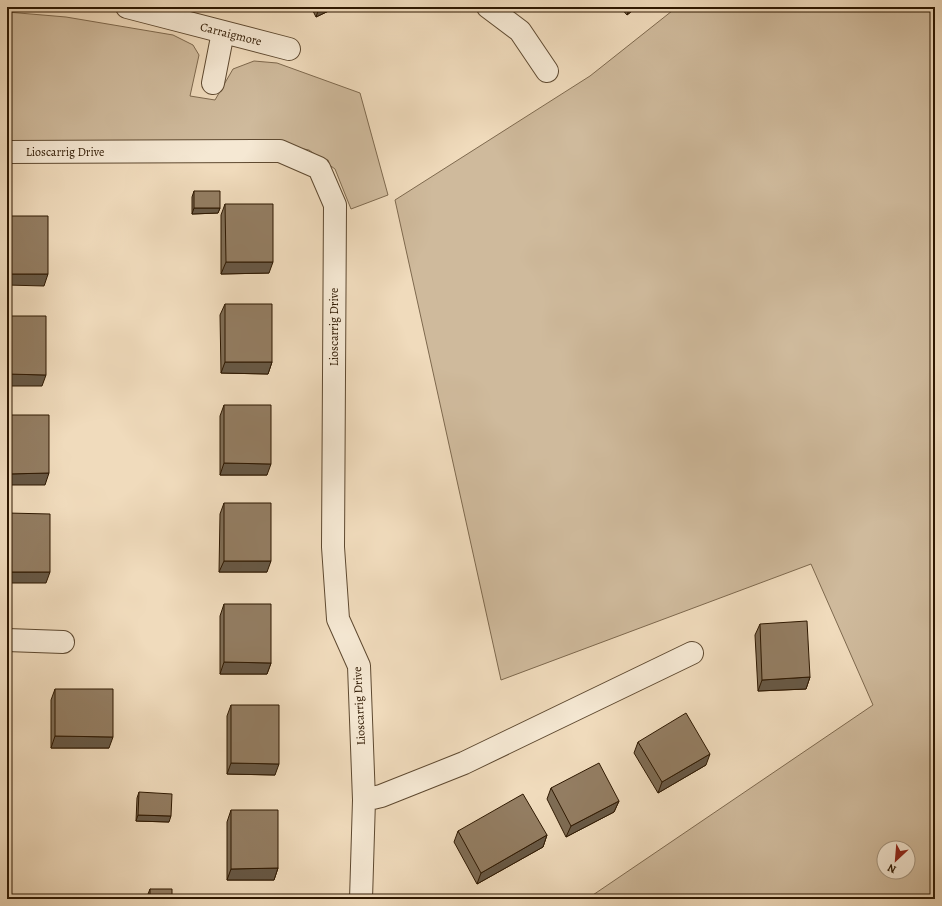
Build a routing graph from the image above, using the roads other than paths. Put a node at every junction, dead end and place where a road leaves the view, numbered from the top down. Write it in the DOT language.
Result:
graph roads {
  1 [pos="127,7"];
  2 [pos="488,7"];
  3 [pos="223,32"];
  4 [pos="289,48"];
  5 [pos="547,71"];
  6 [pos="213,83"];
  7 [pos="7,152"];
  8 [pos="7,640"];
  9 [pos="63,642"];
  10 [pos="692,653"];
  11 [pos="364,800"];
  12 [pos="361,899"];
  1 -- 3 [label="street, Carraigmore"];
  2 -- 5 [label="street"];
  3 -- 4 [label="street, Carraigmore"];
  3 -- 6 [label="street"];
  7 -- 11 [label="street, Lioscarrig Drive"];
  8 -- 9 [label="street"];
  10 -- 11 [label="street"];
  11 -- 12 [label="street, Lioscarrig Drive"];
}
